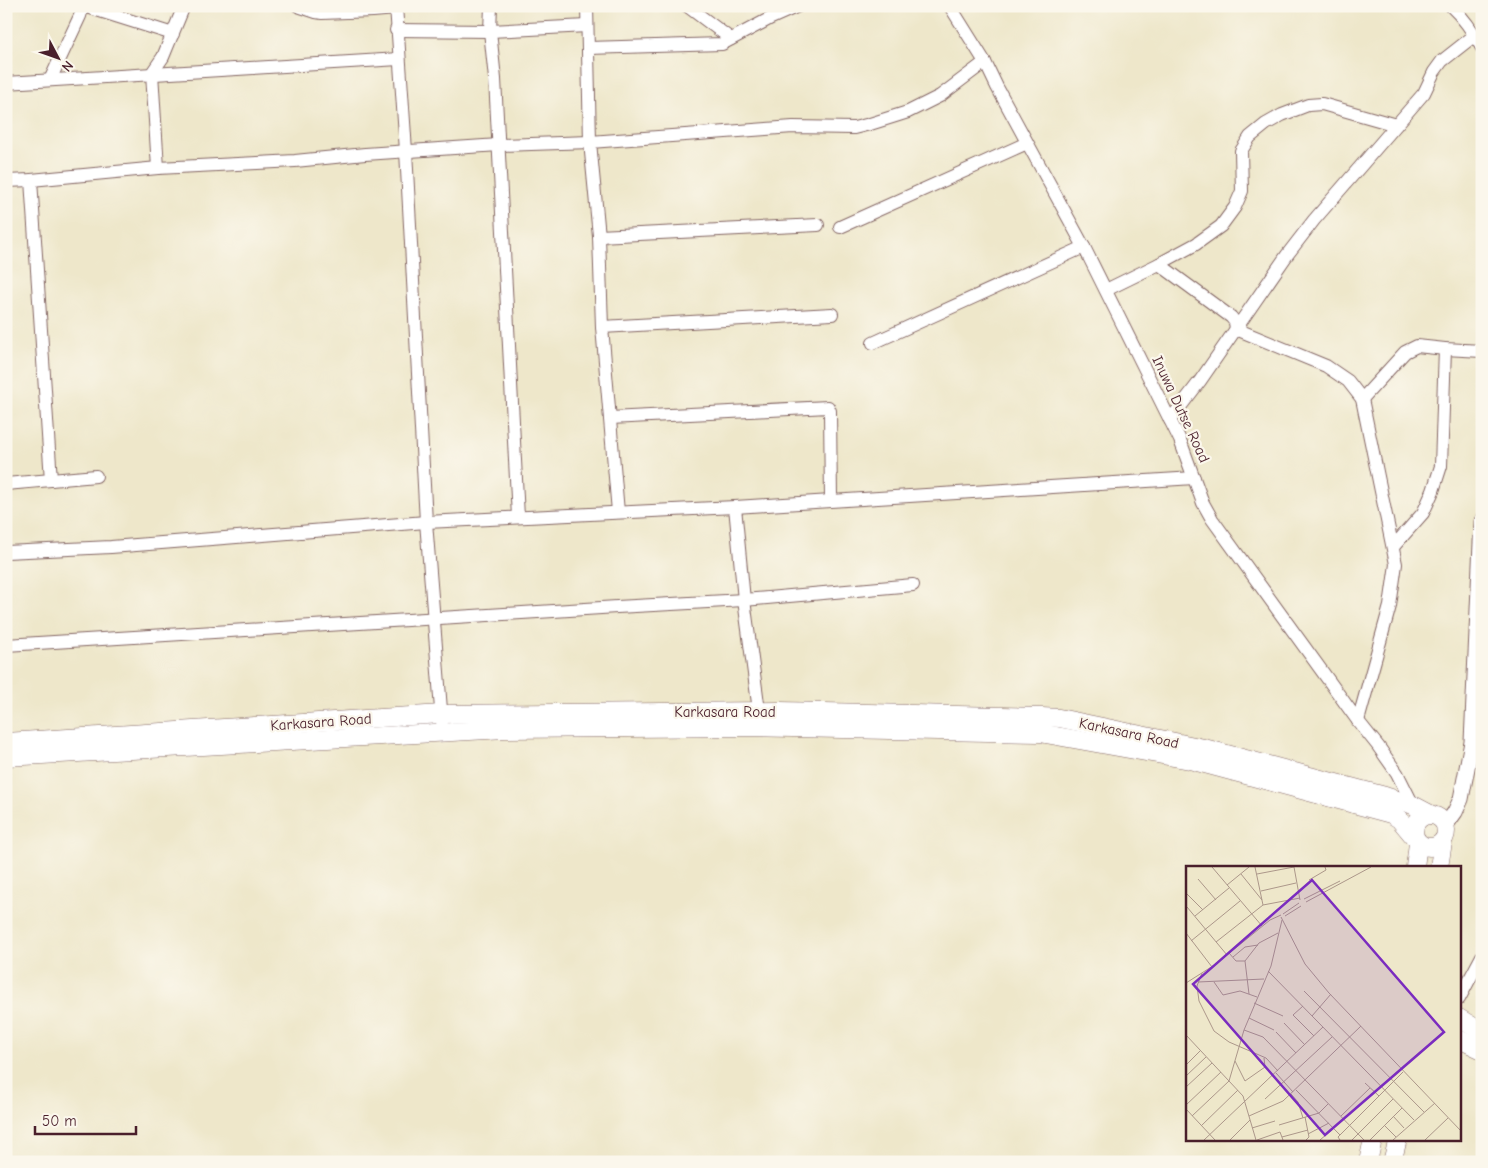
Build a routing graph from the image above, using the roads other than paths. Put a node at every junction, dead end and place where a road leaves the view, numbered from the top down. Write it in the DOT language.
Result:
graph roads {
  1 [pos="84,6"];
  2 [pos="184,6"];
  3 [pos="298,6"];
  4 [pos="490,6"];
  5 [pos="587,6"];
  6 [pos="687,6"];
  7 [pos="798,6"];
  8 [pos="950,6"];
  9 [pos="1451,6"];
  10 [pos="396,8"];
  11 [pos="588,26"];
  12 [pos="396,30"];
  13 [pos="490,31"];
  14 [pos="172,34"];
  15 [pos="1475,35"];
  16 [pos="732,39"];
  17 [pos="588,48"];
  18 [pos="1482,48"];
  19 [pos="399,59"];
  20 [pos="985,62"];
  21 [pos="152,74"];
  22 [pos="50,80"];
  23 [pos="6,83"];
  24 [pos="1396,125"];
  25 [pos="590,142"];
  26 [pos="1028,143"];
  27 [pos="498,146"];
  28 [pos="406,151"];
  29 [pos="158,168"];
  30 [pos="31,180"];
  31 [pos="6,181"];
  32 [pos="818,225"];
  33 [pos="840,227"];
  34 [pos="598,236"];
  35 [pos="1084,247"];
  36 [pos="1159,264"];
  37 [pos="1106,290"];
  38 [pos="832,314"];
  39 [pos="602,327"];
  40 [pos="1236,329"];
  41 [pos="873,343"];
  42 [pos="1445,350"];
  43 [pos="1482,351"];
  44 [pos="1362,399"];
  45 [pos="610,418"];
  46 [pos="1170,420"];
  47 [pos="96,476"];
  48 [pos="1194,478"];
  49 [pos="51,480"];
  50 [pos="6,484"];
  51 [pos="831,500"];
  52 [pos="734,507"];
  53 [pos="618,512"];
  54 [pos="518,517"];
  55 [pos="1482,521"];
  56 [pos="426,522"];
  57 [pos="1393,547"];
  58 [pos="6,552"];
  59 [pos="913,585"];
  60 [pos="744,600"];
  61 [pos="433,619"];
  62 [pos="6,645"];
  63 [pos="1479,663"];
  64 [pos="761,720"];
  65 [pos="1358,721"];
  66 [pos="442,723"];
  67 [pos="6,742"];
  68 [pos="6,757"];
  69 [pos="1413,805"];
  70 [pos="1440,828"];
  71 [pos="1416,840"];
  72 [pos="1415,866"];
  73 [pos="1439,866"];
  74 [pos="1482,956"];
  75 [pos="1460,997"];
  76 [pos="1460,1019"];
  77 [pos="1482,1032"];
  78 [pos="1460,1039"];
  79 [pos="1482,1050"];
  80 [pos="1373,1140"];
  81 [pos="1398,1140"];
  82 [pos="1368,1162"];
  83 [pos="1392,1162"];
  1 -- 14 [label="street"];
  1 -- 22 [label="street"];
  2 -- 14 [label="street"];
  3 -- 10 [label="street"];
  4 -- 13 [label="street"];
  5 -- 11 [label="street"];
  6 -- 16 [label="street"];
  7 -- 16 [label="street"];
  8 -- 20 [label="street, Inuwa Dutse Road"];
  9 -- 15 [label="street"];
  10 -- 12 [label="street"];
  11 -- 13 [label="street"];
  11 -- 17 [label="street"];
  12 -- 13 [label="street"];
  12 -- 19 [label="street"];
  13 -- 27 [label="street"];
  14 -- 21 [label="street"];
  15 -- 18 [label="street"];
  15 -- 24 [label="street"];
  16 -- 17 [label="street"];
  17 -- 25 [label="street"];
  19 -- 21 [label="street"];
  19 -- 28 [label="street"];
  20 -- 25 [label="street"];
  20 -- 26 [label="street, Inuwa Dutse Road"];
  21 -- 22 [label="street"];
  21 -- 29 [label="street"];
  22 -- 23 [label="street"];
  24 -- 36 [label="street"];
  24 -- 40 [label="street"];
  25 -- 27 [label="street"];
  25 -- 34 [label="street"];
  26 -- 33 [label="street"];
  26 -- 35 [label="street, Inuwa Dutse Road"];
  27 -- 28 [label="street"];
  27 -- 54 [label="street"];
  28 -- 29 [label="street"];
  28 -- 56 [label="street"];
  29 -- 30 [label="street"];
  30 -- 31 [label="street"];
  30 -- 49 [label="street"];
  32 -- 34 [label="street"];
  34 -- 39 [label="street"];
  35 -- 37 [label="street, Inuwa Dutse Road"];
  35 -- 41 [label="street"];
  36 -- 37 [label="street"];
  36 -- 40 [label="street"];
  37 -- 46 [label="street, Inuwa Dutse Road"];
  38 -- 39 [label="street"];
  39 -- 45 [label="street"];
  40 -- 44 [label="street"];
  40 -- 46 [label="street"];
  42 -- 43 [label="street"];
  42 -- 44 [label="street"];
  42 -- 57 [label="street"];
  44 -- 57 [label="street"];
  45 -- 51 [label="street"];
  45 -- 53 [label="street"];
  46 -- 48 [label="street, Inuwa Dutse Road"];
  47 -- 49 [label="street"];
  48 -- 51 [label="street"];
  48 -- 65 [label="street, Inuwa Dutse Road"];
  49 -- 50 [label="street"];
  51 -- 52 [label="street"];
  52 -- 53 [label="street"];
  52 -- 60 [label="street"];
  53 -- 54 [label="street"];
  54 -- 56 [label="street"];
  55 -- 63 [label="street"];
  56 -- 58 [label="street"];
  56 -- 61 [label="street"];
  57 -- 65 [label="street"];
  59 -- 60 [label="street"];
  60 -- 61 [label="street"];
  60 -- 64 [label="street"];
  61 -- 62 [label="street"];
  61 -- 66 [label="street"];
  63 -- 70 [label="street"];
  64 -- 66 [label="main road, Karkasara Road"];
  64 -- 69 [label="main road, Karkasara Road"];
  64 -- 71 [label="main road, Karkasara Road"];
  65 -- 69 [label="street, Inuwa Dutse Road"];
  66 -- 67 [label="main road, Karkasara Road"];
  66 -- 68 [label="main road, Karkasara Road"];
  69 -- 70 [label="main road, Karkasara Road"];
  70 -- 71 [label="main road"];
  70 -- 71 [label="main road"];
  70 -- 73 [label="main road"];
  71 -- 72 [label="main road"];
  74 -- 75 [label="street"];
  76 -- 77 [label="main road"];
  78 -- 79 [label="main road"];
  80 -- 82 [label="main road"];
  81 -- 83 [label="main road"];
}
